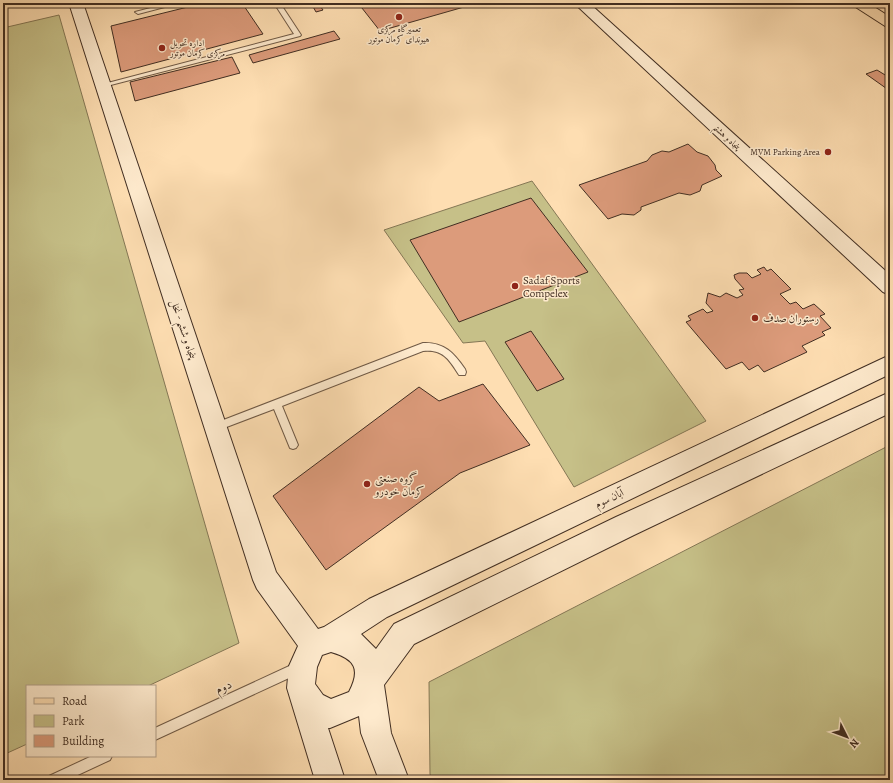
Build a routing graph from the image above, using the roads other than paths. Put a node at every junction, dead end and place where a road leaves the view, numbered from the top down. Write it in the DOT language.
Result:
graph roads {
  1 [pos="76,3"];
  2 [pos="177,3"];
  3 [pos="277,3"];
  4 [pos="581,3"];
  5 [pos="859,3"];
  6 [pos="138,12"];
  7 [pos="890,23"];
  8 [pos="103,85"];
  9 [pos="890,287"];
  10 [pos="890,364"];
  11 [pos="462,372"];
  12 [pos="890,402"];
  13 [pos="276,403"];
  14 [pos="216,427"];
  15 [pos="292,445"];
  16 [pos="312,659"];
  17 [pos="369,682"];
  18 [pos="156,734"];
  19 [pos="104,757"];
  20 [pos="54,780"];
  21 [pos="330,780"];
  22 [pos="394,780"];
  1 -- 8 [label="street, پنجاه و ششم - نخل"];
  2 -- 6 [label="lane"];
  3 -- 8 [label="lane"];
  4 -- 9 [label="street, پنجاه و هشتم"];
  5 -- 7 [label="main road"];
  8 -- 14 [label="street, پنجاه و ششم - نخل"];
  10 -- 16 [label="street, آبان سوم"];
  11 -- 13 [label="lane"];
  12 -- 17 [label="street"];
  13 -- 14 [label="lane"];
  13 -- 15 [label="lane"];
  14 -- 16 [label="street, پنجاه و ششم - نخل"];
  16 -- 17 [label="street"];
  16 -- 17 [label="street"];
  16 -- 18 [label="lane, دوم"];
  16 -- 21 [label="street, پنجاه و ششم - نخل"];
  17 -- 22 [label="street"];
  19 -- 20 [label="lane"];
}
